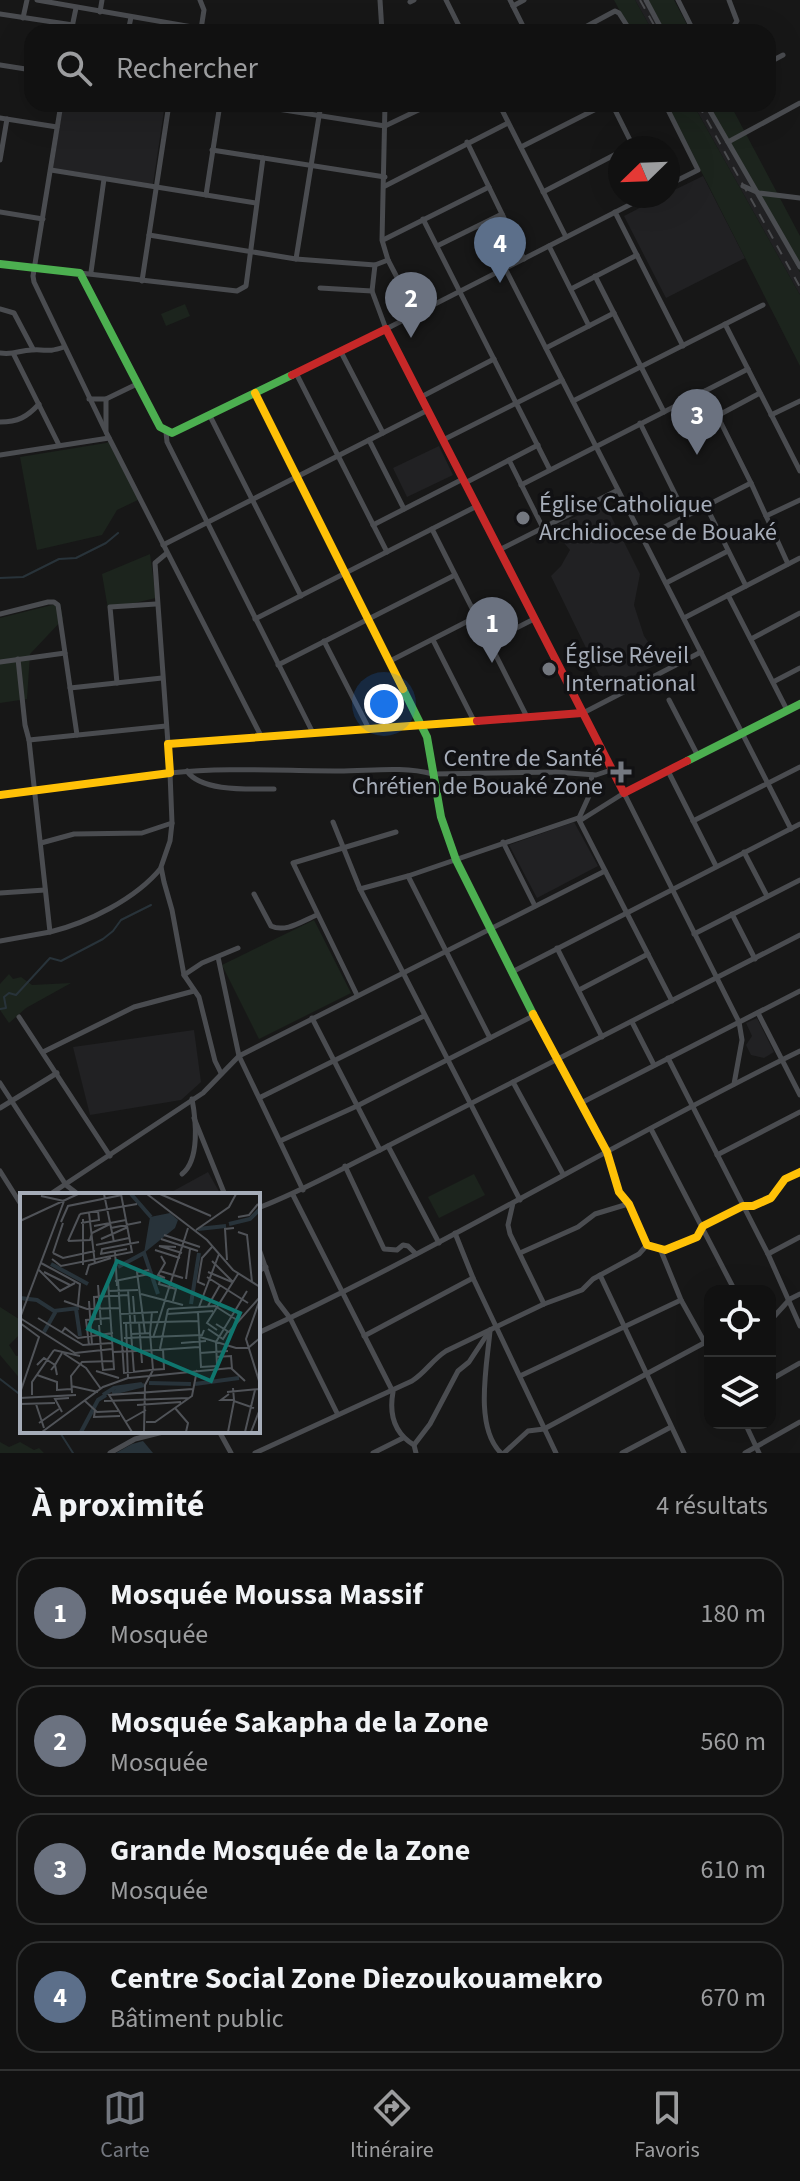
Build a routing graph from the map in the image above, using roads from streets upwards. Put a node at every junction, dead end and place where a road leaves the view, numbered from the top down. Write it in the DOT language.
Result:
graph roads {
  1 [pos="27,0"];
  2 [pos="37,0"];
  3 [pos="102,0"];
  4 [pos="200,0"];
  5 [pos="380,0"];
  6 [pos="446,0"];
  7 [pos="524,0"];
  8 [pos="646,0"];
  9 [pos="678,0"];
  10 [pos="729,0"];
  11 [pos="511,3"];
  12 [pos="76,8"];
  13 [pos="100,12"];
  14 [pos="0,14"];
  15 [pos="131,17"];
  16 [pos="23,18"];
  17 [pos="52,24"];
  18 [pos="73,24"];
  19 [pos="130,24"];
  20 [pos="160,24"];
  21 [pos="202,24"];
  22 [pos="382,24"];
  23 [pos="458,24"];
  24 [pos="522,24"];
  25 [pos="591,24"];
  26 [pos="626,24"];
  27 [pos="659,24"];
  28 [pos="690,24"];
  29 [pos="735,24"];
  30 [pos="783,55"];
  31 [pos="776,59"];
  32 [pos="0,65"];
  33 [pos="24,69"];
  34 [pos="800,103"];
  35 [pos="60,112"];
  36 [pos="168,112"];
  37 [pos="219,112"];
  38 [pos="294,112"];
  39 [pos="319,112"];
  40 [pos="385,112"];
  41 [pos="414,112"];
  42 [pos="503,112"];
  43 [pos="593,112"];
  44 [pos="613,112"];
  45 [pos="669,112"];
  46 [pos="711,112"];
  47 [pos="318,116"];
  48 [pos="3,118"];
  49 [pos="508,123"];
  50 [pos="385,126"];
  51 [pos="57,127"];
  52 [pos="626,136"];
  53 [pos="467,142"];
  54 [pos="728,142"];
  55 [pos="521,147"];
  56 [pos="212,150"];
  57 [pos="263,158"];
  58 [pos="608,158"];
  59 [pos="0,160"];
  60 [pos="311,166"];
  61 [pos="51,170"];
  62 [pos="385,177"];
  63 [pos="104,179"];
  64 [pos="680,179"];
  65 [pos="385,186"];
  66 [pos="743,186"];
  67 [pos="156,187"];
  68 [pos="489,187"];
  69 [pos="543,192"];
  70 [pos="759,193"];
  71 [pos="206,195"];
  72 [pos="800,198"];
  73 [pos="256,203"];
  74 [pos="623,208"];
  75 [pos="0,212"];
  76 [pos="615,212"];
  77 [pos="502,214"];
  78 [pos="43,219"];
  79 [pos="423,219"];
  80 [pos="149,235"];
  81 [pos="566,237"];
  82 [pos="382,240"];
  83 [pos="437,246"];
  84 [pos="549,246"];
  85 [pos="249,251"];
  86 [pos="637,255"];
  87 [pos="296,259"];
  88 [pos="524,259"];
  89 [pos="388,260"];
  90 [pos="0,264"];
  91 [pos="375,265"];
  92 [pos="36,267"];
  93 [pos="800,267"];
  94 [pos="505,268"];
  95 [pos="91,272"];
  96 [pos="80,273"];
  97 [pos="595,276"];
  98 [pos="142,281"];
  99 [pos="320,288"];
  100 [pos="571,289"];
  101 [pos="372,291"];
  102 [pos="460,291"];
  103 [pos="763,305"];
  104 [pos="0,309"];
  105 [pos="614,313"];
  106 [pos="416,314"];
  107 [pos="725,324"];
  108 [pos="589,326"];
  109 [pos="386,329"];
  110 [pos="683,346"];
  111 [pos="64,347"];
  112 [pos="546,348"];
  113 [pos="33,349"];
  114 [pos="341,352"];
  115 [pos="0,353"];
  116 [pos="14,355"];
  117 [pos="494,359"];
  118 [pos="641,367"];
  119 [pos="748,369"];
  120 [pos="296,373"];
  121 [pos="562,380"];
  122 [pos="137,384"];
  123 [pos="705,391"];
  124 [pos="255,393"];
  125 [pos="760,393"];
  126 [pos="421,397"];
  127 [pos="89,399"];
  128 [pos="106,399"];
  129 [pos="573,401"];
  130 [pos="800,401"];
  131 [pos="516,403"];
  132 [pos="39,404"];
  133 [pos="428,410"];
  134 [pos="664,412"];
  135 [pos="771,415"];
  136 [pos="210,416"];
  137 [pos="717,416"];
  138 [pos="0,422"];
  139 [pos="640,423"];
  140 [pos="166,432"];
  141 [pos="383,433"];
  142 [pos="107,435"];
  143 [pos="369,440"];
  144 [pos="443,440"];
  145 [pos="59,445"];
  146 [pos="538,445"];
  147 [pos="596,445"];
  148 [pos="0,455"];
  149 [pos="338,456"];
  150 [pos="509,460"];
  151 [pos="550,470"];
  152 [pos="800,471"];
  153 [pos="297,477"];
  154 [pos="464,481"];
  155 [pos="751,483"];
  156 [pos="521,485"];
  157 [pos="618,490"];
  158 [pos="252,500"];
  159 [pos="800,500"];
  160 [pos="477,506"];
  161 [pos="706,506"];
  162 [pos="404,509"];
  163 [pos="686,516"];
  164 [pos="766,516"];
  165 [pos="206,523"];
  166 [pos="373,525"];
  167 [pos="543,528"];
  168 [pos="432,529"];
  169 [pos="643,538"];
  170 [pos="163,545"];
  171 [pos="499,550"];
  172 [pos="728,551"];
  173 [pos="387,552"];
  174 [pos="167,553"];
  175 [pos="800,558"];
  176 [pos="788,564"];
  177 [pos="346,574"];
  178 [pos="455,575"];
  179 [pos="666,583"];
  180 [pos="746,586"];
  181 [pos="728,595"];
  182 [pos="301,596"];
  183 [pos="156,604"];
  184 [pos="800,613"];
  185 [pos="0,614"];
  186 [pos="476,617"];
  187 [pos="684,618"];
  188 [pos="255,619"];
  189 [pos="368,619"];
  190 [pos="534,619"];
  191 [pos="751,639"];
  192 [pos="433,640"];
  193 [pos="324,641"];
  194 [pos="489,642"];
  195 [pos="701,652"];
  196 [pos="65,653"];
  197 [pos="18,659"];
  198 [pos="390,661"];
  199 [pos="0,662"];
  200 [pos="278,665"];
  201 [pos="800,668"];
  202 [pos="162,678"];
  203 [pos="773,682"];
  204 [pos="117,683"];
  205 [pos="70,688"];
  206 [pos="669,700"];
  207 [pos="800,704"];
  208 [pos="787,710"];
  209 [pos="582,713"];
  210 [pos="527,717"];
  211 [pos="474,721"];
  212 [pos="420,725"];
  213 [pos="166,726"];
  214 [pos="369,729"];
  215 [pos="313,733"];
  216 [pos="742,734"];
  217 [pos="77,735"];
  218 [pos="261,736"];
  219 [pos="29,740"];
  220 [pos="168,744"];
  221 [pos="698,756"];
  222 [pos="800,767"];
  223 [pos="611,770"];
  224 [pos="187,771"];
  225 [pos="668,771"];
  226 [pos="170,773"];
  227 [pos="433,774"];
  228 [pos="592,775"];
  229 [pos="768,783"];
  230 [pos="274,789"];
  231 [pos="35,791"];
  232 [pos="624,793"];
  233 [pos="0,795"];
  234 [pos="580,819"];
  235 [pos="693,821"];
  236 [pos="333,822"];
  237 [pos="172,823"];
  238 [pos="800,824"];
  239 [pos="791,829"];
  240 [pos="396,832"];
  241 [pos="503,842"];
  242 [pos="41,843"];
  243 [pos="342,847"];
  244 [pos="744,852"];
  245 [pos="456,860"];
  246 [pos="716,866"];
  247 [pos="161,867"];
  248 [pos="605,871"];
  249 [pos="408,876"];
  250 [pos="800,880"];
  251 [pos="360,889"];
  252 [pos="672,889"];
  253 [pos="45,890"];
  254 [pos="0,893"];
  255 [pos="254,894"];
  256 [pos="767,896"];
  257 [pos="535,906"];
  258 [pos="627,912"];
  259 [pos="732,914"];
  260 [pos="317,915"];
  261 [pos="489,928"];
  262 [pos="50,932"];
  263 [pos="694,934"];
  264 [pos="800,935"];
  265 [pos="0,941"];
  266 [pos="238,948"];
  267 [pos="557,948"];
  268 [pos="446,950"];
  269 [pos="648,954"];
  270 [pos="218,957"];
  271 [pos="755,959"];
  272 [pos="402,972"];
  273 [pos="511,972"];
  274 [pos="184,975"];
  275 [pos="717,978"];
  276 [pos="579,990"];
  277 [pos="194,991"];
  278 [pos="800,991"];
  279 [pos="357,995"];
  280 [pos="672,1001"];
  281 [pos="758,1013"];
  282 [pos="425,1016"];
  283 [pos="533,1016"];
  284 [pos="19,1017"];
  285 [pos="312,1018"];
  286 [pos="632,1022"];
  287 [pos="739,1022"];
  288 [pos="602,1037"];
  289 [pos="490,1038"];
  290 [pos="800,1051"];
  291 [pos="43,1052"];
  292 [pos="239,1056"];
  293 [pos="668,1058"];
  294 [pos="782,1059"];
  295 [pos="447,1060"];
  296 [pos="556,1060"];
  297 [pos="335,1062"];
  298 [pos="654,1065"];
  299 [pos="57,1073"];
  300 [pos="221,1073"];
  301 [pos="513,1082"];
  302 [pos="0,1083"];
  303 [pos="734,1084"];
  304 [pos="800,1095"];
  305 [pos="261,1097"];
  306 [pos="12,1099"];
  307 [pos="192,1099"];
  308 [pos="581,1103"];
  309 [pos="470,1104"];
  310 [pos="357,1106"];
  311 [pos="693,1106"];
  312 [pos="0,1108"];
  313 [pos="800,1112"];
  314 [pos="194,1118"];
  315 [pos="651,1129"];
  316 [pos="280,1141"];
  317 [pos="388,1146"];
  318 [pos="380,1150"];
  319 [pos="607,1152"];
  320 [pos="717,1155"];
  321 [pos="110,1156"];
  322 [pos="345,1166"];
  323 [pos="0,1171"];
  324 [pos="800,1172"];
  325 [pos="182,1174"];
  326 [pos="563,1174"];
  327 [pos="66,1185"];
  328 [pos="303,1190"];
  329 [pos="52,1193"];
  330 [pos="76,1193"];
  331 [pos="224,1193"];
  332 [pos="293,1195"];
  333 [pos="520,1200"];
  334 [pos="20,1203"];
  335 [pos="513,1203"];
  336 [pos="629,1204"];
  337 [pos="743,1206"];
  338 [pos="260,1207"];
  339 [pos="703,1226"];
  340 [pos="455,1233"];
  341 [pos="800,1237"];
  342 [pos="439,1243"];
  343 [pos="647,1245"];
  344 [pos="260,1251"];
  345 [pos="661,1251"];
  346 [pos="520,1253"];
  347 [pos="416,1254"];
  348 [pos="768,1254"];
  349 [pos="266,1267"];
  350 [pos="260,1270"];
  351 [pos="600,1275"];
  352 [pos="473,1278"];
  353 [pos="732,1285"];
  354 [pos="341,1291"];
  355 [pos="800,1294"];
  356 [pos="790,1299"];
  357 [pos="681,1300"];
  358 [pos="544,1304"];
  359 [pos="776,1314"];
  360 [pos="290,1318"];
  361 [pos="800,1326"];
  362 [pos="494,1328"];
  363 [pos="625,1328"];
  364 [pos="260,1333"];
  365 [pos="364,1336"];
  366 [pos="704,1343"];
  367 [pos="800,1363"];
  368 [pos="645,1373"];
  369 [pos="520,1376"];
  370 [pos="776,1377"];
  371 [pos="392,1390"];
  372 [pos="337,1413"];
  373 [pos="800,1422"];
  374 [pos="671,1427"];
  375 [pos="544,1429"];
  376 [pos="748,1429"];
  377 [pos="159,1433"];
  378 [pos="220,1433"];
  379 [pos="403,1438"];
  380 [pos="414,1445"];
  381 [pos="757,1446"];
  382 [pos="110,1453"];
  383 [pos="231,1453"];
  384 [pos="255,1453"];
  385 [pos="373,1453"];
  386 [pos="416,1453"];
  387 [pos="503,1453"];
  388 [pos="556,1453"];
  389 [pos="622,1453"];
  390 [pos="684,1453"];
  391 [pos="745,1453"];
  392 [pos="759,1453"];
  1 -- 16 [label="street"];
  2 -- 12 [label="street"];
  3 -- 13 [label="street"];
  4 -- 21 [label="street"];
  5 -- 22 [label="street"];
  6 -- 23 [label="street"];
  7 -- 11 [label="street"];
  8 -- 27 [label="street"];
  9 -- 28 [label="street"];
  10 -- 29 [label="street"];
  11 -- 24 [label="street"];
  12 -- 13 [label="street"];
  12 -- 18 [label="street"];
  13 -- 15 [label="street"];
  14 -- 16 [label="street"];
  15 -- 19 [label="street"];
  15 -- 20 [label="street"];
  16 -- 17 [label="street"];
  25 -- 26 [label="street"];
  30 -- 31 [label="street"];
  32 -- 33 [label="street"];
  34 -- 54 [label="street"];
  35 -- 51 [label="street"];
  36 -- 67 [label="street"];
  37 -- 56 [label="street"];
  38 -- 47 [label="street"];
  39 -- 47 [label="street"];
  40 -- 50 [label="street"];
  41 -- 50 [label="street"];
  42 -- 49 [label="street"];
  43 -- 55 [label="street"];
  44 -- 52 [label="street"];
  45 -- 64 [label="street"];
  46 -- 54 [label="street"];
  47 -- 50 [label="street"];
  47 -- 60 [label="street"];
  48 -- 51 [label="street"];
  48 -- 59 [label="street"];
  49 -- 53 [label="street"];
  49 -- 55 [label="street"];
  50 -- 62 [label="street"];
  51 -- 61 [label="street"];
  53 -- 65 [label="street"];
  53 -- 68 [label="street"];
  54 -- 70 [label="street"];
  55 -- 69 [label="street"];
  56 -- 57 [label="street"];
  56 -- 71 [label="street"];
  57 -- 60 [label="street"];
  57 -- 73 [label="street"];
  58 -- 69 [label="street"];
  60 -- 62 [label="street"];
  60 -- 87 [label="street"];
  61 -- 63 [label="street"];
  61 -- 78 [label="street"];
  62 -- 65 [label="street"];
  63 -- 67 [label="street"];
  63 -- 95 [label="street"];
  65 -- 82 [label="street"];
  66 -- 70 [label="street"];
  67 -- 71 [label="street"];
  67 -- 80 [label="street"];
  68 -- 77 [label="street"];
  68 -- 79 [label="street"];
  69 -- 81 [label="street"];
  70 -- 72 [label="street"];
  70 -- 93 [label="street"];
  71 -- 73 [label="street"];
  73 -- 85 [label="street"];
  74 -- 76 [label="street"];
  75 -- 78 [label="street"];
  76 -- 81 [label="street"];
  76 -- 86 [label="street"];
  77 -- 83 [label="street"];
  77 -- 88 [label="street"];
  78 -- 92 [label="street"];
  79 -- 82 [label="street"];
  79 -- 83 [label="street"];
  80 -- 85 [label="street"];
  80 -- 98 [label="street"];
  81 -- 84 [label="street"];
  82 -- 89 [label="street"];
  83 -- 102 [label="street"];
  84 -- 88 [label="street"];
  84 -- 100 [label="street"];
  85 -- 87 [label="street"];
  85 -- 98 [label="street"];
  86 -- 97 [label="street"];
  86 -- 110 [label="street"];
  87 -- 91 [label="street"];
  88 -- 94 [label="street"];
  89 -- 91 [label="street"];
  89 -- 106 [label="street"];
  90 -- 92 [label="street"];
  91 -- 101 [label="street"];
  92 -- 96 [label="street"];
  92 -- 111 [label="street"];
  94 -- 102 [label="street"];
  94 -- 112 [label="street"];
  95 -- 96 [label="street"];
  95 -- 98 [label="street"];
  96 -- 122 [label="street"];
  97 -- 100 [label="street"];
  97 -- 105 [label="street"];
  99 -- 101 [label="street"];
  100 -- 108 [label="street"];
  101 -- 109 [label="street"];
  102 -- 106 [label="street"];
  102 -- 117 [label="street"];
  103 -- 107 [label="street"];
  104 -- 113 [label="street"];
  105 -- 108 [label="street"];
  105 -- 118 [label="street"];
  106 -- 109 [label="street"];
  107 -- 110 [label="street"];
  107 -- 119 [label="street"];
  108 -- 112 [label="street"];
  109 -- 114 [label="street"];
  109 -- 126 [label="street"];
  110 -- 118 [label="street"];
  111 -- 113 [label="street"];
  111 -- 127 [label="street"];
  112 -- 121 [label="street"];
  113 -- 116 [label="street"];
  114 -- 120 [label="street"];
  114 -- 141 [label="street"];
  115 -- 116 [label="street"];
  116 -- 132 [label="street"];
  117 -- 126 [label="street"];
  117 -- 131 [label="street"];
  118 -- 129 [label="street"];
  118 -- 134 [label="street"];
  119 -- 123 [label="street"];
  119 -- 125 [label="street"];
  120 -- 124 [label="street"];
  120 -- 149 [label="street"];
  121 -- 129 [label="street"];
  121 -- 131 [label="street"];
  122 -- 128 [label="street"];
  122 -- 140 [label="street"];
  123 -- 134 [label="street"];
  123 -- 137 [label="street"];
  124 -- 136 [label="street"];
  124 -- 153 [label="street"];
  125 -- 135 [label="street"];
  125 -- 137 [label="street"];
  126 -- 133 [label="street"];
  127 -- 128 [label="street"];
  127 -- 142 [label="street"];
  128 -- 142 [label="street"];
  129 -- 147 [label="street"];
  130 -- 135 [label="street"];
  131 -- 144 [label="street"];
  131 -- 146 [label="street"];
  132 -- 138 [label="street"];
  132 -- 145 [label="street"];
  133 -- 141 [label="street"];
  133 -- 144 [label="street"];
  134 -- 139 [label="street"];
  135 -- 152 [label="street"];
  136 -- 140 [label="street"];
  136 -- 158 [label="street"];
  137 -- 155 [label="street"];
  139 -- 147 [label="street"];
  139 -- 163 [label="street"];
  140 -- 165 [label="street"];
  141 -- 143 [label="street"];
  142 -- 145 [label="street"];
  142 -- 170 [label="street"];
  143 -- 149 [label="street"];
  143 -- 162 [label="street"];
  144 -- 154 [label="street"];
  145 -- 148 [label="street"];
  146 -- 150 [label="street"];
  146 -- 151 [label="street"];
  147 -- 151 [label="street"];
  147 -- 157 [label="street"];
  149 -- 153 [label="street"];
  149 -- 166 [label="street"];
  150 -- 154 [label="street"];
  150 -- 156 [label="street"];
  151 -- 156 [label="street"];
  153 -- 158 [label="street"];
  153 -- 177 [label="street"];
  154 -- 160 [label="street"];
  154 -- 162 [label="street"];
  155 -- 161 [label="street"];
  155 -- 164 [label="street"];
  156 -- 167 [label="street"];
  157 -- 167 [label="street"];
  157 -- 169 [label="street"];
  158 -- 165 [label="street"];
  158 -- 182 [label="street"];
  159 -- 164 [label="street"];
  160 -- 168 [label="street"];
  160 -- 171 [label="street"];
  161 -- 163 [label="street"];
  161 -- 172 [label="street"];
  162 -- 166 [label="street"];
  163 -- 169 [label="street"];
  164 -- 176 [label="street"];
  165 -- 170 [label="street"];
  165 -- 188 [label="street"];
  166 -- 173 [label="street"];
  167 -- 171 [label="street"];
  168 -- 173 [label="street"];
  168 -- 178 [label="street"];
  169 -- 179 [label="street"];
  170 -- 174 [label="street"];
  171 -- 190 [label="street"];
  172 -- 179 [label="street"];
  172 -- 180 [label="street"];
  173 -- 177 [label="street"];
  174 -- 183 [label="street"];
  174 -- 218 [label="street"];
  175 -- 176 [label="street"];
  176 -- 180 [label="street"];
  177 -- 182 [label="street"];
  177 -- 189 [label="street"];
  178 -- 186 [label="street"];
  178 -- 189 [label="street"];
  179 -- 187 [label="street"];
  180 -- 181 [label="street"];
  181 -- 187 [label="street"];
  181 -- 191 [label="street"];
  182 -- 188 [label="street"];
  183 -- 202 [label="street"];
  183 -- 204 [label="street"];
  184 -- 191 [label="street"];
  185 -- 196 [label="street"];
  186 -- 192 [label="street"];
  186 -- 194 [label="street"];
  187 -- 195 [label="street"];
  188 -- 200 [label="street"];
  189 -- 193 [label="street"];
  189 -- 198 [label="street"];
  190 -- 194 [label="street"];
  190 -- 209 [label="street"];
  191 -- 203 [label="street"];
  192 -- 198 [label="street"];
  192 -- 211 [label="street"];
  193 -- 200 [label="street"];
  193 -- 214 [label="street"];
  194 -- 210 [label="street"];
  195 -- 209 [label="street"];
  195 -- 216 [label="street"];
  196 -- 197 [label="street"];
  196 -- 205 [label="street"];
  197 -- 199 [label="street"];
  197 -- 219 [label="street"];
  198 -- 212 [label="street"];
  200 -- 215 [label="street"];
  201 -- 203 [label="street"];
  202 -- 204 [label="street"];
  202 -- 213 [label="street"];
  203 -- 208 [label="street"];
  204 -- 205 [label="street"];
  205 -- 217 [label="street"];
  206 -- 221 [label="street"];
  207 -- 208 [label="street"];
  208 -- 216 [label="street"];
  209 -- 210 [label="street"];
  209 -- 223 [label="street"];
  210 -- 211 [label="street"];
  211 -- 212 [label="street"];
  212 -- 214 [label="street"];
  212 -- 227 [label="street"];
  213 -- 217 [label="street"];
  213 -- 220 [label="street"];
  214 -- 215 [label="street"];
  215 -- 218 [label="street"];
  216 -- 221 [label="street"];
  216 -- 229 [label="street"];
  217 -- 219 [label="street"];
  218 -- 220 [label="street"];
  219 -- 231 [label="street"];
  220 -- 226 [label="street"];
  221 -- 225 [label="street"];
  222 -- 229 [label="street"];
  223 -- 228 [label="street"];
  223 -- 232 [label="street"];
  224 -- 226 [label="street"];
  224 -- 227 [label="street"];
  224 -- 230 [label="street"];
  225 -- 232 [label="street"];
  225 -- 235 [label="street"];
  226 -- 231 [label="street"];
  226 -- 237 [label="street"];
  227 -- 228 [label="street"];
  227 -- 245 [label="street"];
  228 -- 234 [label="street"];
  229 -- 235 [label="street"];
  229 -- 239 [label="street"];
  231 -- 233 [label="street"];
  231 -- 242 [label="street"];
  232 -- 234 [label="street"];
  232 -- 252 [label="street"];
  234 -- 241 [label="street"];
  234 -- 248 [label="street"];
  235 -- 246 [label="street"];
  236 -- 243 [label="street"];
  237 -- 242 [label="street"];
  237 -- 247 [label="street"];
  238 -- 239 [label="street"];
  239 -- 244 [label="street"];
  240 -- 243 [label="street"];
  241 -- 245 [label="street"];
  241 -- 257 [label="street"];
  242 -- 253 [label="street"];
  243 -- 251 [label="street"];
  243 -- 260 [label="street"];
  244 -- 246 [label="street"];
  244 -- 256 [label="street"];
  245 -- 249 [label="street"];
  245 -- 261 [label="street"];
  246 -- 252 [label="street"];
  247 -- 262 [label="street"];
  247 -- 274 [label="street"];
  248 -- 257 [label="street"];
  248 -- 258 [label="street"];
  249 -- 251 [label="street"];
  249 -- 268 [label="street"];
  250 -- 256 [label="street"];
  251 -- 272 [label="street"];
  252 -- 258 [label="street"];
  252 -- 263 [label="street"];
  253 -- 254 [label="street"];
  253 -- 262 [label="street"];
  255 -- 260 [label="street"];
  256 -- 259 [label="street"];
  257 -- 261 [label="street"];
  258 -- 267 [label="street"];
  258 -- 269 [label="street"];
  259 -- 263 [label="street"];
  259 -- 271 [label="street"];
  260 -- 279 [label="street"];
  261 -- 268 [label="street"];
  261 -- 273 [label="street"];
  262 -- 265 [label="street"];
  263 -- 275 [label="street"];
  264 -- 271 [label="street"];
  266 -- 270 [label="street"];
  267 -- 273 [label="street"];
  267 -- 276 [label="street"];
  268 -- 272 [label="street"];
  268 -- 289 [label="street"];
  269 -- 276 [label="street"];
  269 -- 280 [label="street"];
  270 -- 274 [label="street"];
  270 -- 292 [label="street"];
  271 -- 275 [label="street"];
  272 -- 279 [label="street"];
  272 -- 282 [label="street"];
  273 -- 283 [label="street"];
  274 -- 277 [label="street"];
  275 -- 280 [label="street"];
  275 -- 287 [label="street"];
  276 -- 288 [label="street"];
  277 -- 291 [label="street"];
  277 -- 300 [label="street"];
  278 -- 281 [label="street"];
  279 -- 285 [label="street"];
  280 -- 286 [label="street"];
  281 -- 287 [label="street"];
  281 -- 294 [label="street"];
  282 -- 295 [label="street"];
  282 -- 297 [label="street"];
  283 -- 289 [label="street"];
  283 -- 296 [label="street"];
  284 -- 291 [label="street"];
  285 -- 292 [label="street"];
  285 -- 297 [label="street"];
  286 -- 288 [label="street"];
  286 -- 298 [label="street"];
  287 -- 293 [label="street"];
  287 -- 303 [label="street"];
  288 -- 296 [label="street"];
  289 -- 295 [label="street"];
  290 -- 294 [label="street"];
  291 -- 299 [label="street"];
  292 -- 300 [label="street"];
  292 -- 305 [label="street"];
  293 -- 298 [label="street"];
  293 -- 311 [label="street"];
  294 -- 303 [label="street"];
  294 -- 304 [label="street"];
  295 -- 309 [label="street"];
  295 -- 310 [label="street"];
  296 -- 301 [label="street"];
  296 -- 308 [label="street"];
  297 -- 305 [label="street"];
  297 -- 310 [label="street"];
  298 -- 308 [label="street"];
  299 -- 306 [label="street"];
  299 -- 321 [label="street"];
  300 -- 307 [label="street"];
  301 -- 309 [label="street"];
  301 -- 326 [label="street"];
  302 -- 306 [label="street"];
  303 -- 311 [label="street"];
  305 -- 316 [label="street"];
  306 -- 312 [label="street"];
  306 -- 327 [label="street"];
  307 -- 314 [label="street"];
  307 -- 321 [label="street"];
  308 -- 319 [label="street"];
  309 -- 317 [label="street"];
  309 -- 333 [label="street"];
  310 -- 316 [label="street"];
  310 -- 318 [label="street"];
  311 -- 315 [label="street"];
  311 -- 320 [label="street"];
  313 -- 320 [label="street"];
  314 -- 325 [label="street"];
  314 -- 331 [label="street"];
  315 -- 319 [label="street"];
  315 -- 339 [label="street"];
  316 -- 328 [label="street"];
  317 -- 318 [label="street"];
  317 -- 342 [label="street"];
  318 -- 322 [label="street"];
  319 -- 326 [label="street"];
  319 -- 336 [label="street"];
  320 -- 337 [label="street"];
  321 -- 327 [label="street"];
  322 -- 328 [label="street"];
  322 -- 347 [label="street"];
  323 -- 334 [label="street"];
  324 -- 337 [label="street"];
  326 -- 333 [label="street"];
  327 -- 329 [label="street"];
  327 -- 330 [label="street"];
  328 -- 332 [label="street"];
  332 -- 338 [label="street"];
  332 -- 354 [label="street"];
  333 -- 335 [label="street"];
  335 -- 340 [label="street"];
  335 -- 346 [label="street"];
  336 -- 343 [label="street"];
  336 -- 346 [label="street"];
  337 -- 339 [label="street"];
  337 -- 348 [label="street"];
  339 -- 345 [label="street"];
  339 -- 353 [label="street"];
  340 -- 342 [label="street"];
  340 -- 352 [label="street"];
  341 -- 348 [label="street"];
  342 -- 347 [label="street"];
  343 -- 345 [label="street"];
  343 -- 351 [label="street"];
  344 -- 349 [label="street"];
  345 -- 357 [label="street"];
  346 -- 358 [label="street"];
  347 -- 354 [label="street"];
  348 -- 356 [label="street"];
  349 -- 350 [label="street"];
  349 -- 360 [label="street"];
  351 -- 358 [label="street"];
  351 -- 363 [label="street"];
  352 -- 362 [label="street"];
  352 -- 365 [label="street"];
  354 -- 360 [label="street"];
  354 -- 365 [label="street"];
  355 -- 356 [label="street"];
  356 -- 359 [label="street"];
  356 -- 361 [label="street"];
  357 -- 363 [label="street"];
  357 -- 366 [label="street"];
  358 -- 362 [label="street"];
  360 -- 364 [label="street"];
  360 -- 372 [label="street"];
  362 -- 369 [label="street"];
  362 -- 371 [label="street"];
  362 -- 380 [label="street"];
  362 -- 387 [label="street"];
  363 -- 368 [label="street"];
  363 -- 369 [label="street"];
  365 -- 371 [label="street"];
  366 -- 368 [label="street"];
  367 -- 370 [label="street"];
  368 -- 374 [label="street"];
  368 -- 375 [label="street"];
  369 -- 375 [label="street"];
  371 -- 372 [label="street"];
  371 -- 379 [label="street"];
  372 -- 384 [label="street"];
  373 -- 381 [label="street"];
  374 -- 389 [label="street"];
  374 -- 390 [label="street"];
  375 -- 387 [label="street"];
  375 -- 388 [label="street"];
  376 -- 381 [label="street"];
  377 -- 382 [label="street"];
  378 -- 383 [label="street"];
  379 -- 380 [label="street"];
  379 -- 385 [label="street"];
  380 -- 386 [label="street"];
  381 -- 391 [label="street"];
  381 -- 392 [label="street"];
}
